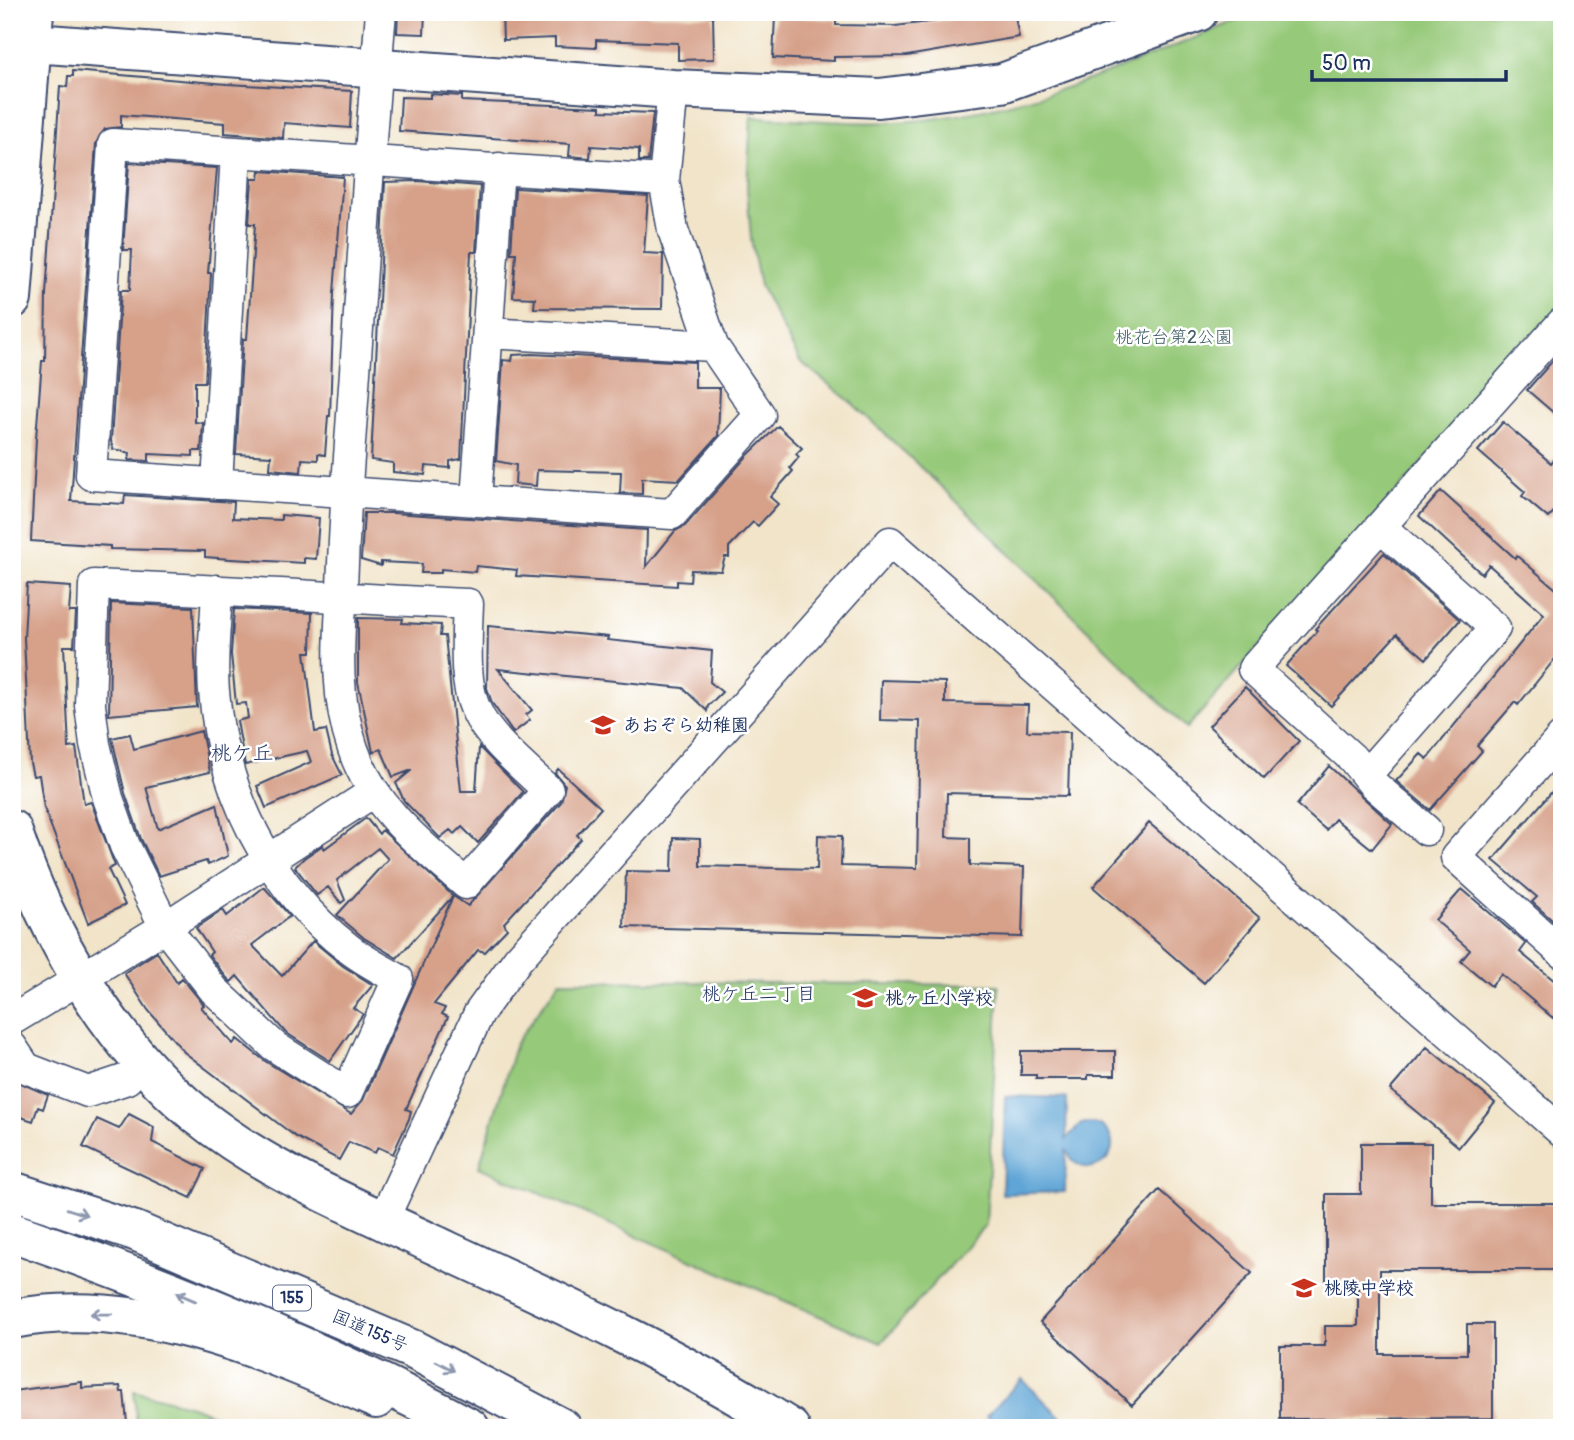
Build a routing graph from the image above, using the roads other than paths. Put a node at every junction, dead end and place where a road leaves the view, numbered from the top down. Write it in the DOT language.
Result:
graph roads {
  1 [pos="380,12"];
  2 [pos="1198,12"];
  3 [pos="26,32"];
  4 [pos="376,69"];
  5 [pos="673,89"];
  6 [pos="236,152"];
  7 [pos="371,160"];
  8 [pos="499,168"];
  9 [pos="664,180"];
  10 [pos="12,299"];
  11 [pos="1562,323"];
  12 [pos="488,333"];
  13 [pos="713,346"];
  14 [pos="217,484"];
  15 [pos="346,494"];
  16 [pos="476,500"];
  17 [pos="1381,527"];
  18 [pos="217,590"];
  19 [pos="341,598"];
  20 [pos="1562,737"];
  21 [pos="1366,775"];
  22 [pos="372,793"];
  23 [pos="12,830"];
  24 [pos="1426,830"];
  25 [pos="268,861"];
  26 [pos="165,928"];
  27 [pos="1562,953"];
  28 [pos="79,977"];
  29 [pos="12,1020"];
  30 [pos="12,1047"];
  31 [pos="127,1079"];
  32 [pos="1562,1132"];
  33 [pos="12,1191"];
  34 [pos="383,1220"];
  35 [pos="12,1232"];
  36 [pos="12,1319"];
  37 [pos="442,1428"];
  38 [pos="470,1428"];
  39 [pos="562,1428"];
  40 [pos="790,1428"];
  1 -- 4 [label="street"];
  2 -- 5 [label="main road"];
  3 -- 4 [label="main road"];
  3 -- 10 [label="main road"];
  4 -- 5 [label="main road"];
  4 -- 7 [label="street"];
  5 -- 9 [label="street"];
  6 -- 7 [label="street"];
  6 -- 14 [label="street"];
  6 -- 14 [label="street"];
  7 -- 8 [label="street"];
  7 -- 15 [label="street"];
  8 -- 9 [label="street"];
  8 -- 12 [label="street"];
  9 -- 13 [label="street"];
  11 -- 17 [label="street"];
  12 -- 13 [label="street"];
  12 -- 16 [label="street"];
  13 -- 16 [label="street"];
  14 -- 15 [label="street"];
  15 -- 16 [label="street"];
  15 -- 19 [label="street"];
  17 -- 21 [label="street"];
  17 -- 21 [label="street"];
  18 -- 19 [label="street"];
  18 -- 25 [label="street"];
  18 -- 26 [label="street"];
  19 -- 22 [label="street"];
  19 -- 22 [label="street"];
  20 -- 27 [label="street"];
  21 -- 24 [label="street"];
  22 -- 25 [label="street"];
  23 -- 28 [label="main road"];
  25 -- 26 [label="street"];
  25 -- 26 [label="street"];
  26 -- 28 [label="street"];
  28 -- 29 [label="street"];
  28 -- 34 [label="main road"];
  30 -- 31 [label="street"];
  32 -- 34 [label="street"];
  33 -- 39 [label="main road, 国道155号 / 155, one-way"];
  34 -- 40 [label="main road"];
  38 -- 35 [label="main road, 155, one-way"];
  37 -- 36 [label="main road, one-way"];
}
